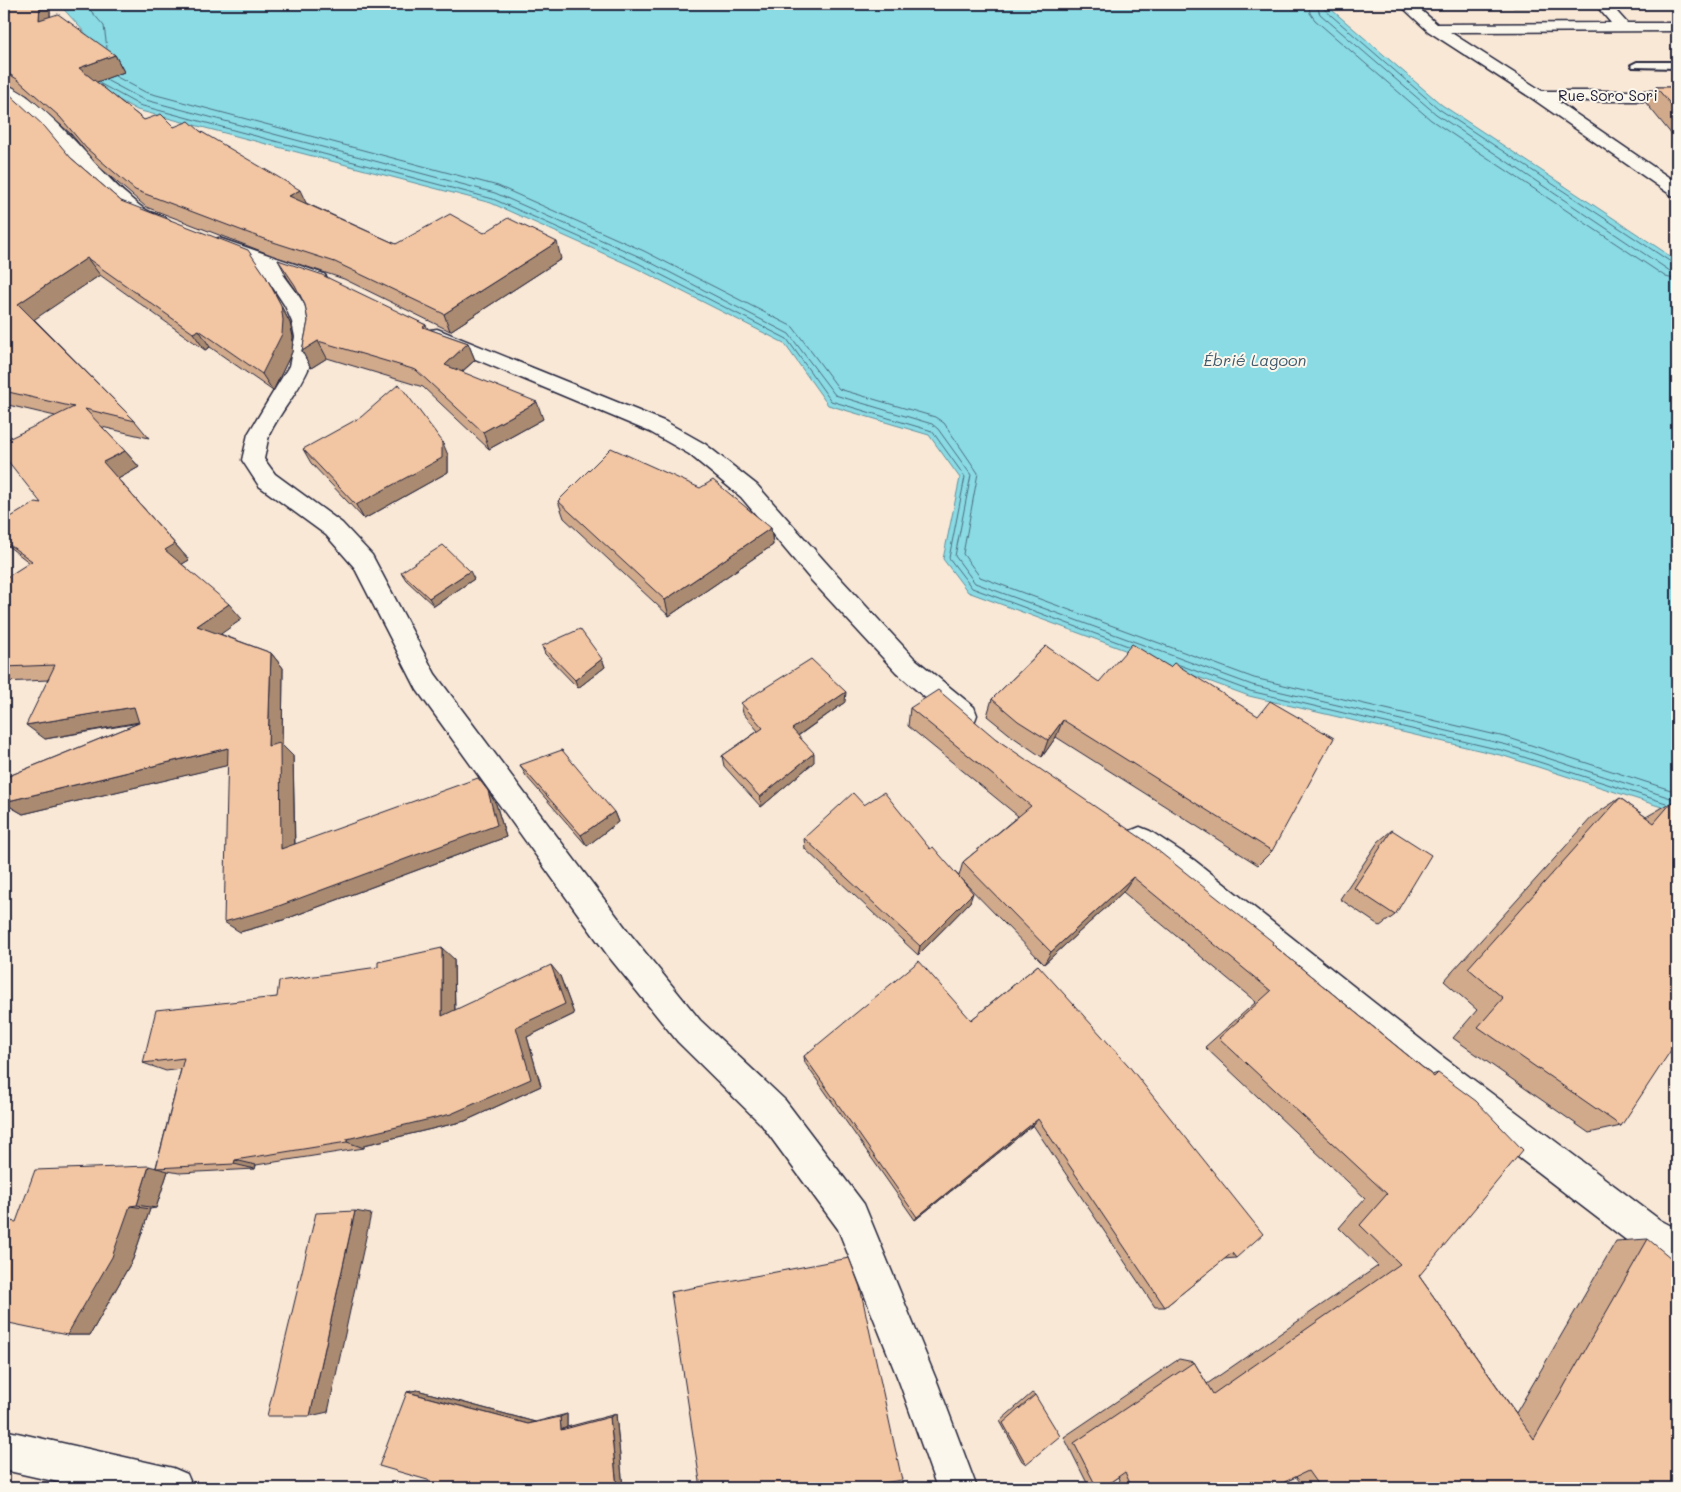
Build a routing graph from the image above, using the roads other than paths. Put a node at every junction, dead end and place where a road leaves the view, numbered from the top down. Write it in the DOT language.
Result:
graph roads {
  1 [pos="1406,4"];
  2 [pos="1602,4"];
  3 [pos="1677,27"];
  4 [pos="1433,28"];
  5 [pos="1623,28"];
  6 [pos="1637,65"];
  7 [pos="1677,65"];
  8 [pos="4,90"];
  9 [pos="1539,96"];
  10 [pos="1677,96"];
  11 [pos="1673,184"];
  12 [pos="266,262"];
  13 [pos="336,285"];
  14 [pos="419,327"];
  15 [pos="980,728"];
  16 [pos="1118,825"];
  17 [pos="1677,1248"];
  18 [pos="4,1450"];
  19 [pos="173,1488"];
  20 [pos="957,1488"];
  1 -- 4 [label="street"];
  2 -- 5 [label="street"];
  3 -- 5 [label="street"];
  4 -- 5 [label="street"];
  4 -- 9 [label="street"];
  6 -- 7 [label="lane"];
  8 -- 12 [label="street"];
  9 -- 10 [label="street, Rue Soro Sori"];
  9 -- 11 [label="street"];
  12 -- 13 [label="street"];
  12 -- 20 [label="street"];
  14 -- 15 [label="street"];
  16 -- 17 [label="street"];
  18 -- 19 [label="street"];
}
